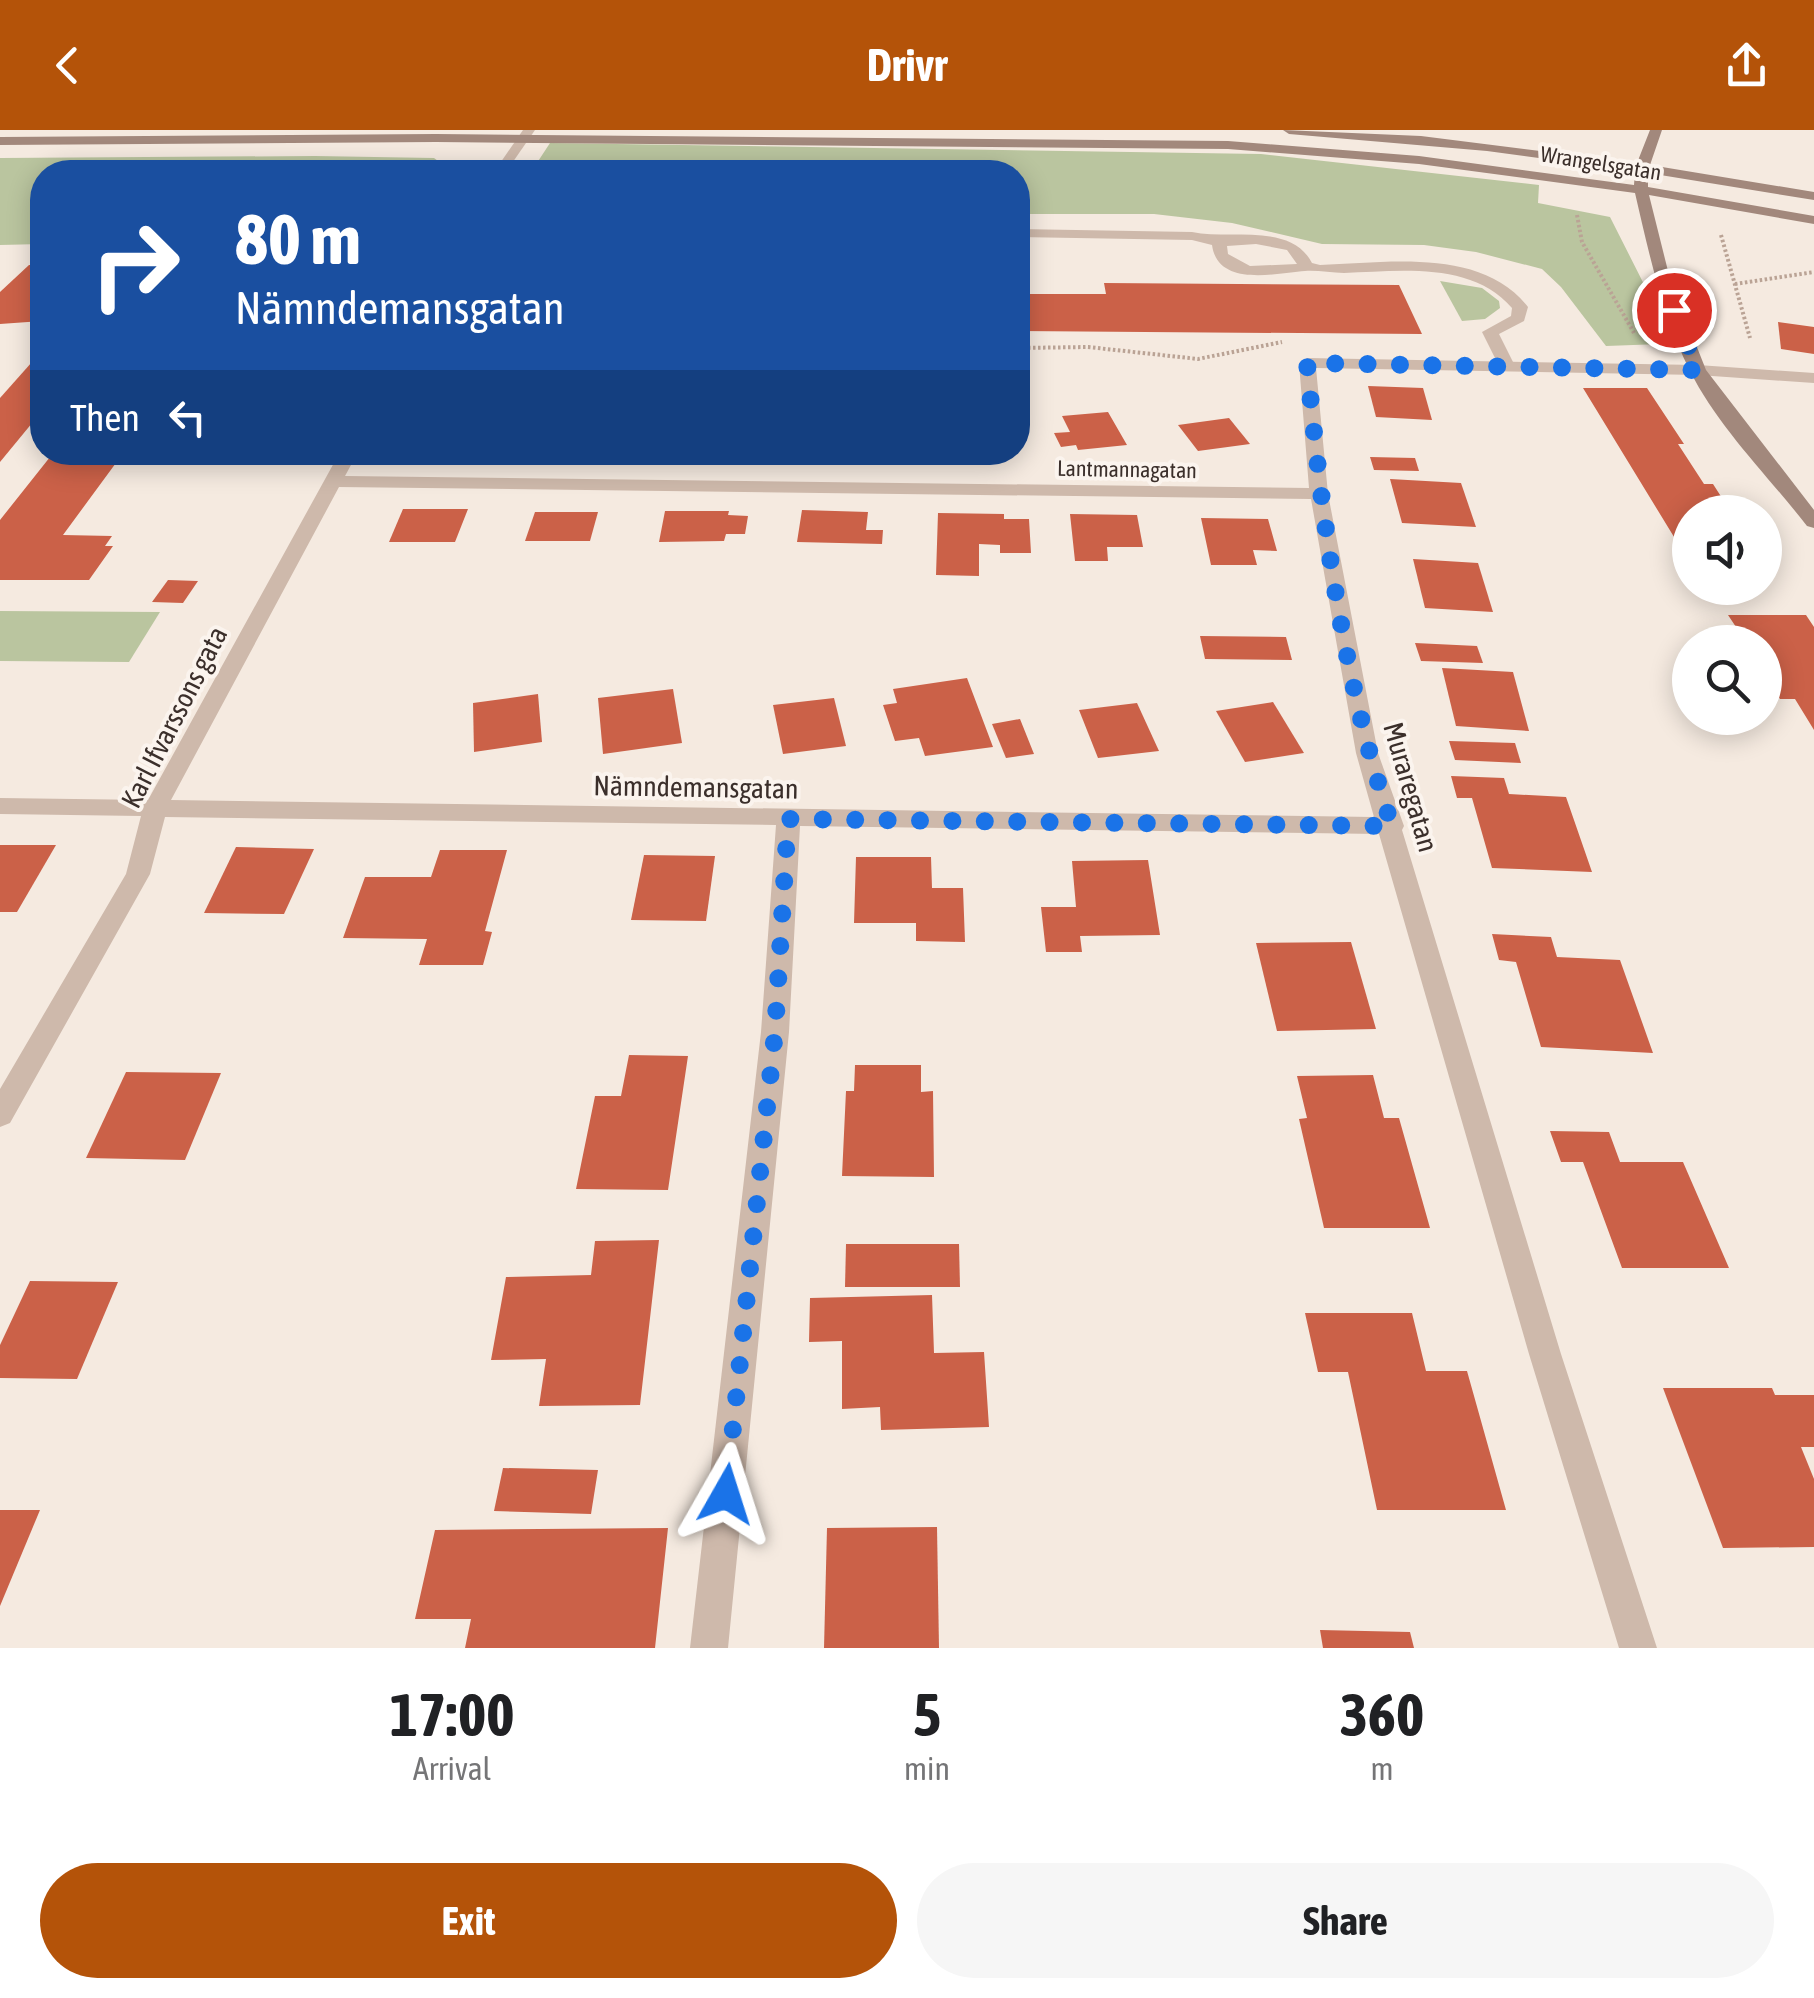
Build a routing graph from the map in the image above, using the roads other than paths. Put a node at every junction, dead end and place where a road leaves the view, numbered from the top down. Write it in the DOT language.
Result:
graph roads {
  1 [pos="1288,130"];
  2 [pos="1656,130"];
  3 [pos="526,134"];
  4 [pos="0,141"];
  5 [pos="508,160"];
  6 [pos="1642,167"];
  7 [pos="1641,189"];
  8 [pos="1814,196"];
  9 [pos="1814,220"];
  10 [pos="1030,233"];
  11 [pos="1219,242"];
  12 [pos="1306,266"];
  13 [pos="1507,366"];
  14 [pos="1698,370"];
  15 [pos="1814,378"];
  16 [pos="342,465"];
  17 [pos="334,481"];
  18 [pos="1319,494"];
  19 [pos="1814,522"];
  20 [pos="0,806"];
  21 [pos="155,808"];
  22 [pos="788,819"];
  23 [pos="1392,826"];
  24 [pos="0,1115"];
  25 [pos="709,1648"];
  26 [pos="1638,1648"];
  1 -- 6 [label="main road, Wrangelsgatan"];
  2 -- 6 [label="main road"];
  3 -- 4 [label="main road, Wrangelsgatan"];
  3 -- 5 [label="street"];
  3 -- 7 [label="main road, Wrangelsgatan"];
  6 -- 7 [label="main road"];
  6 -- 8 [label="main road, Wrangelsgatan"];
  7 -- 9 [label="main road, Wrangelsgatan"];
  7 -- 14 [label="main road"];
  10 -- 11 [label="street"];
  11 -- 12 [label="street"];
  11 -- 12 [label="street"];
  12 -- 13 [label="street"];
  13 -- 14 [label="street, Muraregatan"];
  13 -- 18 [label="street, Muraregatan"];
  14 -- 15 [label="street, Muraregatan"];
  14 -- 19 [label="main road"];
  16 -- 17 [label="street, Karl Ifvarssons gata"];
  17 -- 18 [label="street, Lantmannagatan"];
  17 -- 21 [label="street, Karl Ifvarssons gata"];
  18 -- 23 [label="street, Muraregatan"];
  20 -- 21 [label="street, Nämndemansgatan"];
  21 -- 22 [label="street, Nämndemansgatan"];
  21 -- 24 [label="street, Karl Ifvarssons gata"];
  22 -- 23 [label="street, Nämndemansgatan"];
  22 -- 25 [label="street"];
  23 -- 26 [label="street, Muraregatan"];
}
